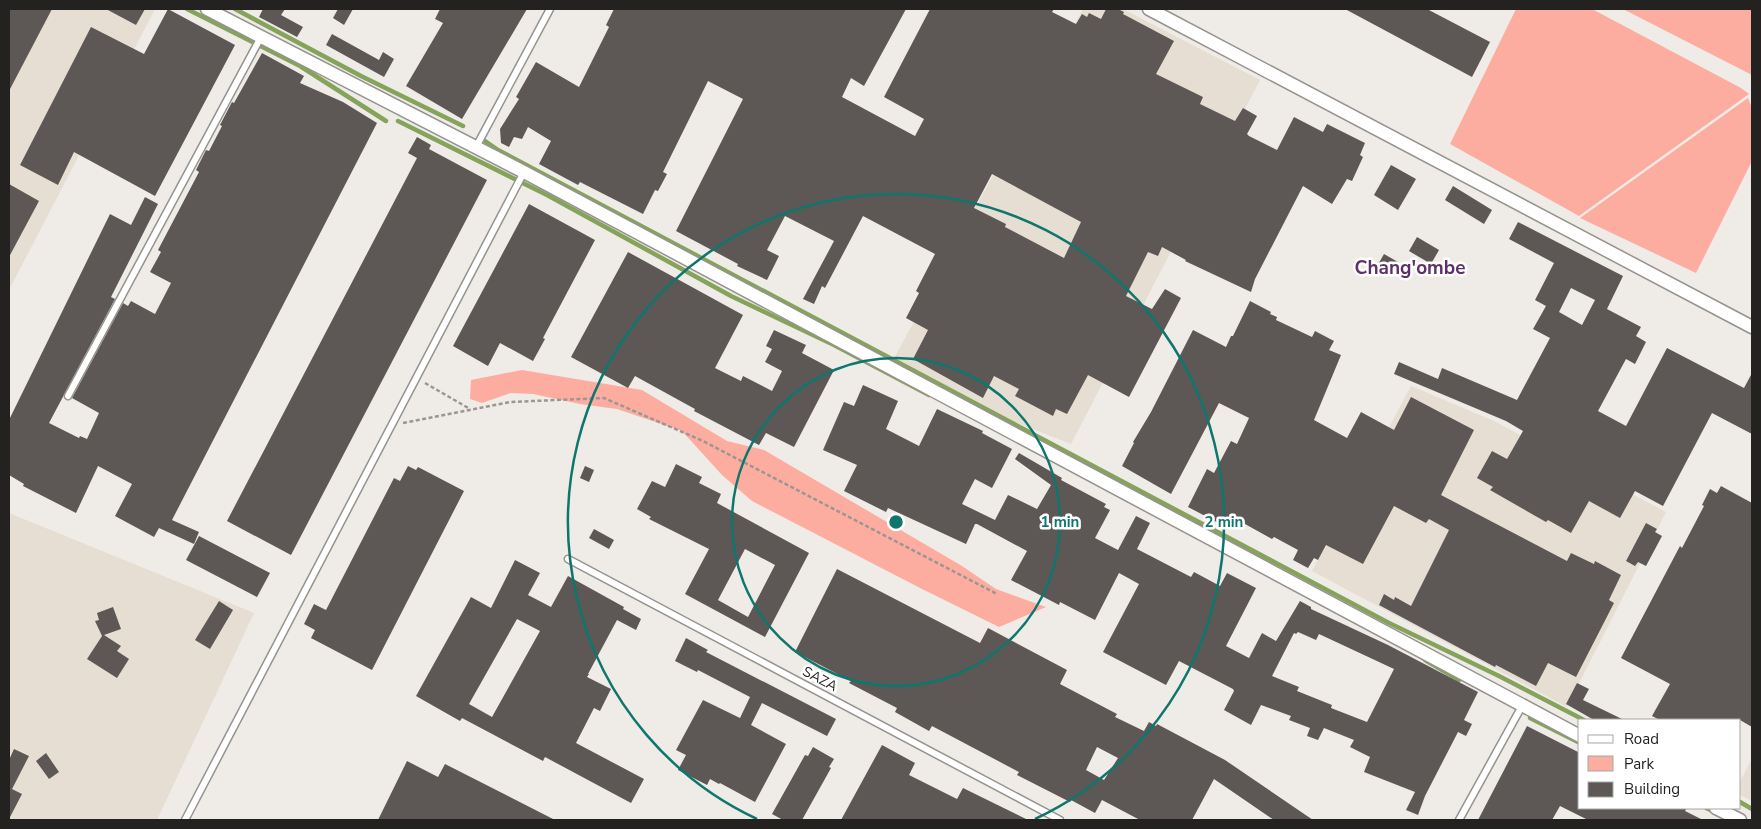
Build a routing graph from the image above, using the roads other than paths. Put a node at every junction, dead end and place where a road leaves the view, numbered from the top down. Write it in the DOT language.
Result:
graph roads {
  1 [pos="207,9"];
  2 [pos="550,9"];
  3 [pos="1148,9"];
  4 [pos="261,37"];
  5 [pos="476,147"];
  6 [pos="524,172"];
  7 [pos="1752,327"];
  8 [pos="68,396"];
  9 [pos="568,559"];
  10 [pos="1522,706"];
  11 [pos="1578,735"];
  12 [pos="1718,809"];
  13 [pos="186,820"];
  14 [pos="1060,820"];
  15 [pos="1459,820"];
  16 [pos="1740,820"];
  1 -- 4 [label="street"];
  2 -- 5 [label="lane"];
  3 -- 7 [label="street"];
  4 -- 5 [label="street"];
  4 -- 8 [label="lane"];
  5 -- 6 [label="street"];
  6 -- 10 [label="street"];
  6 -- 13 [label="lane"];
  6 -- 13 [label="lane"];
  9 -- 14 [label="lane, SAZA"];
  10 -- 11 [label="street"];
  10 -- 15 [label="lane"];
  12 -- 16 [label="street"];
}
